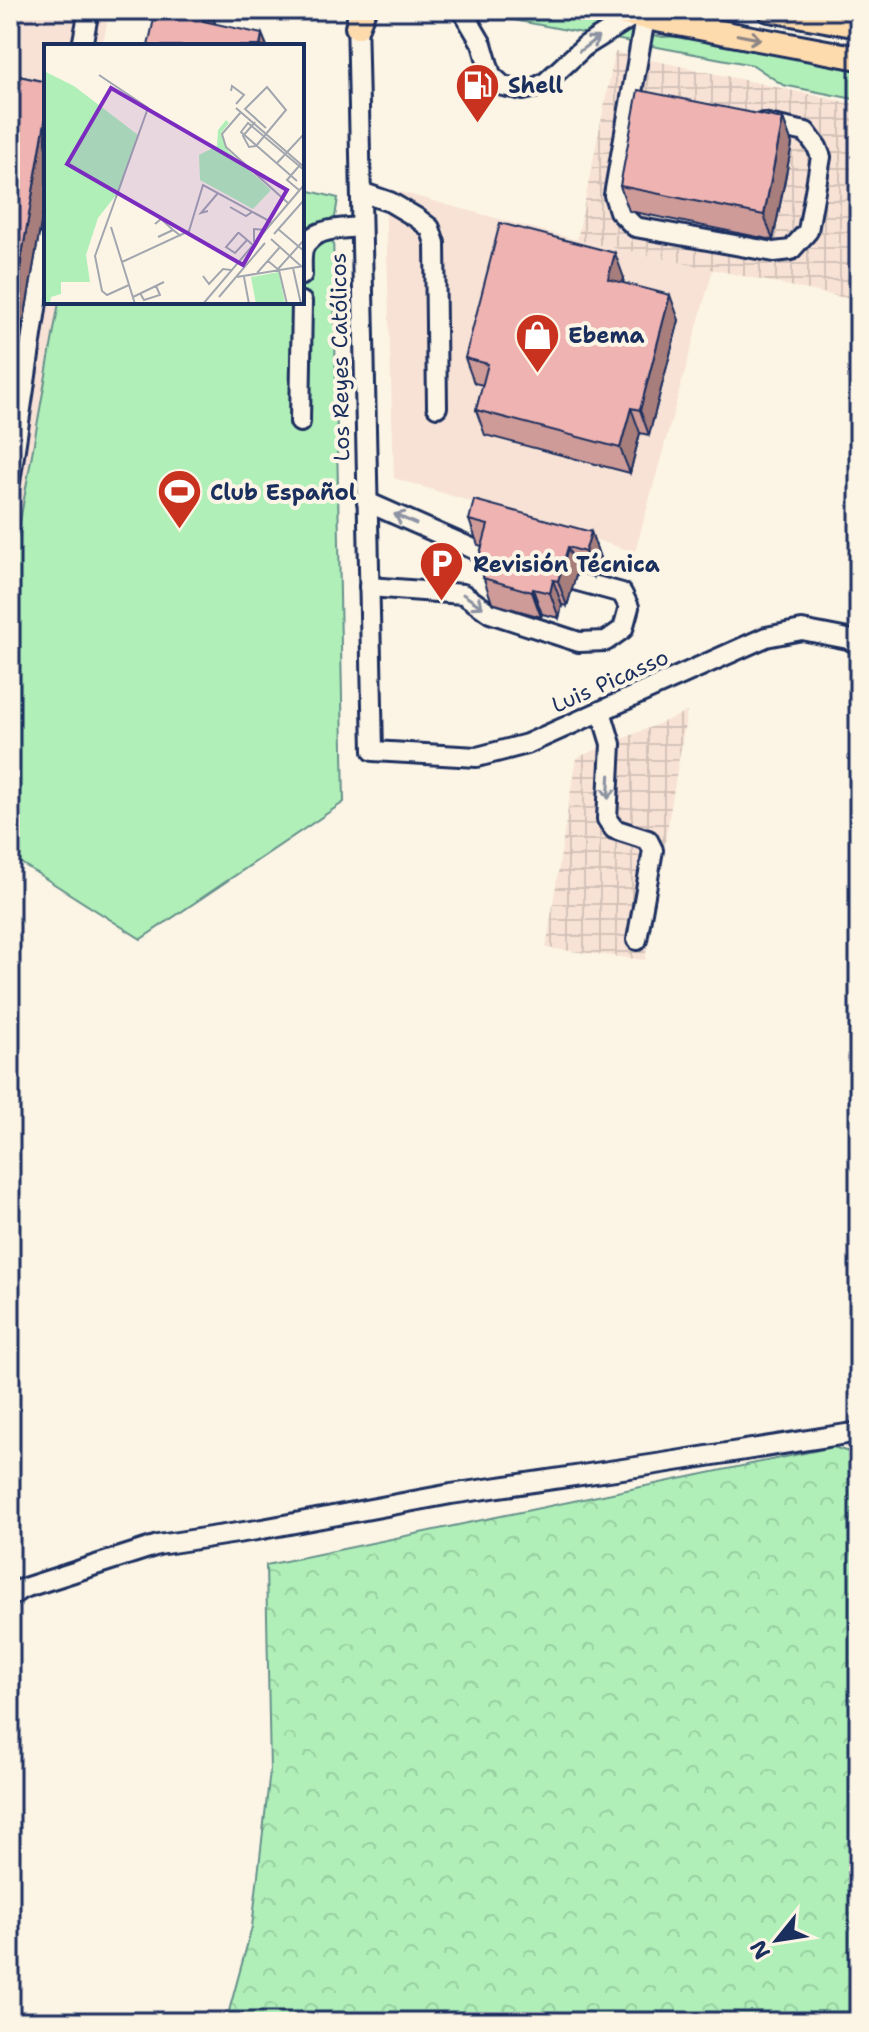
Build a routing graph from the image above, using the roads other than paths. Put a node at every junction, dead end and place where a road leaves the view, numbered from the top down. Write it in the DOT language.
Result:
graph roads {
  1 [pos="89,10"];
  2 [pos="462,10"];
  3 [pos="603,10"];
  4 [pos="769,10"];
  5 [pos="359,16"];
  6 [pos="639,17"];
  7 [pos="856,25"];
  8 [pos="82,44"];
  9 [pos="859,58"];
  10 [pos="748,120"];
  11 [pos="361,192"];
  12 [pos="361,227"];
  13 [pos="304,248"];
  14 [pos="44,255"];
  15 [pos="302,304"];
  16 [pos="437,407"];
  17 [pos="300,422"];
  18 [pos="10,482"];
  19 [pos="367,502"];
  20 [pos="494,558"];
  21 [pos="574,580"];
  22 [pos="369,587"];
  23 [pos="859,645"];
  24 [pos="601,711"];
  25 [pos="373,751"];
  26 [pos="637,940"];
  27 [pos="859,1432"];
  28 [pos="10,1597"];
  1 -- 8 [label="street"];
  2 -- 6 [label="street, one-way"];
  3 -- 6 [label="main road"];
  4 -- 7 [label="main road"];
  5 -- 11 [label="street, Los Reyes Católicos"];
  6 -- 9 [label="main road, one-way"];
  6 -- 10 [label="street"];
  11 -- 12 [label="street, Los Reyes Católicos"];
  11 -- 16 [label="street"];
  12 -- 13 [label="street"];
  12 -- 19 [label="street, Los Reyes Católicos"];
  14 -- 18 [label="street"];
  15 -- 17 [label="street"];
  20 -- 19 [label="street, one-way"];
  19 -- 22 [label="street, Los Reyes Católicos"];
  22 -- 21 [label="street, one-way"];
  22 -- 25 [label="street, Los Reyes Católicos"];
  23 -- 24 [label="street, Luis Picasso"];
  24 -- 25 [label="street, Luis Picasso"];
  24 -- 26 [label="street, one-way"];
  27 -- 28 [label="street"];
}
